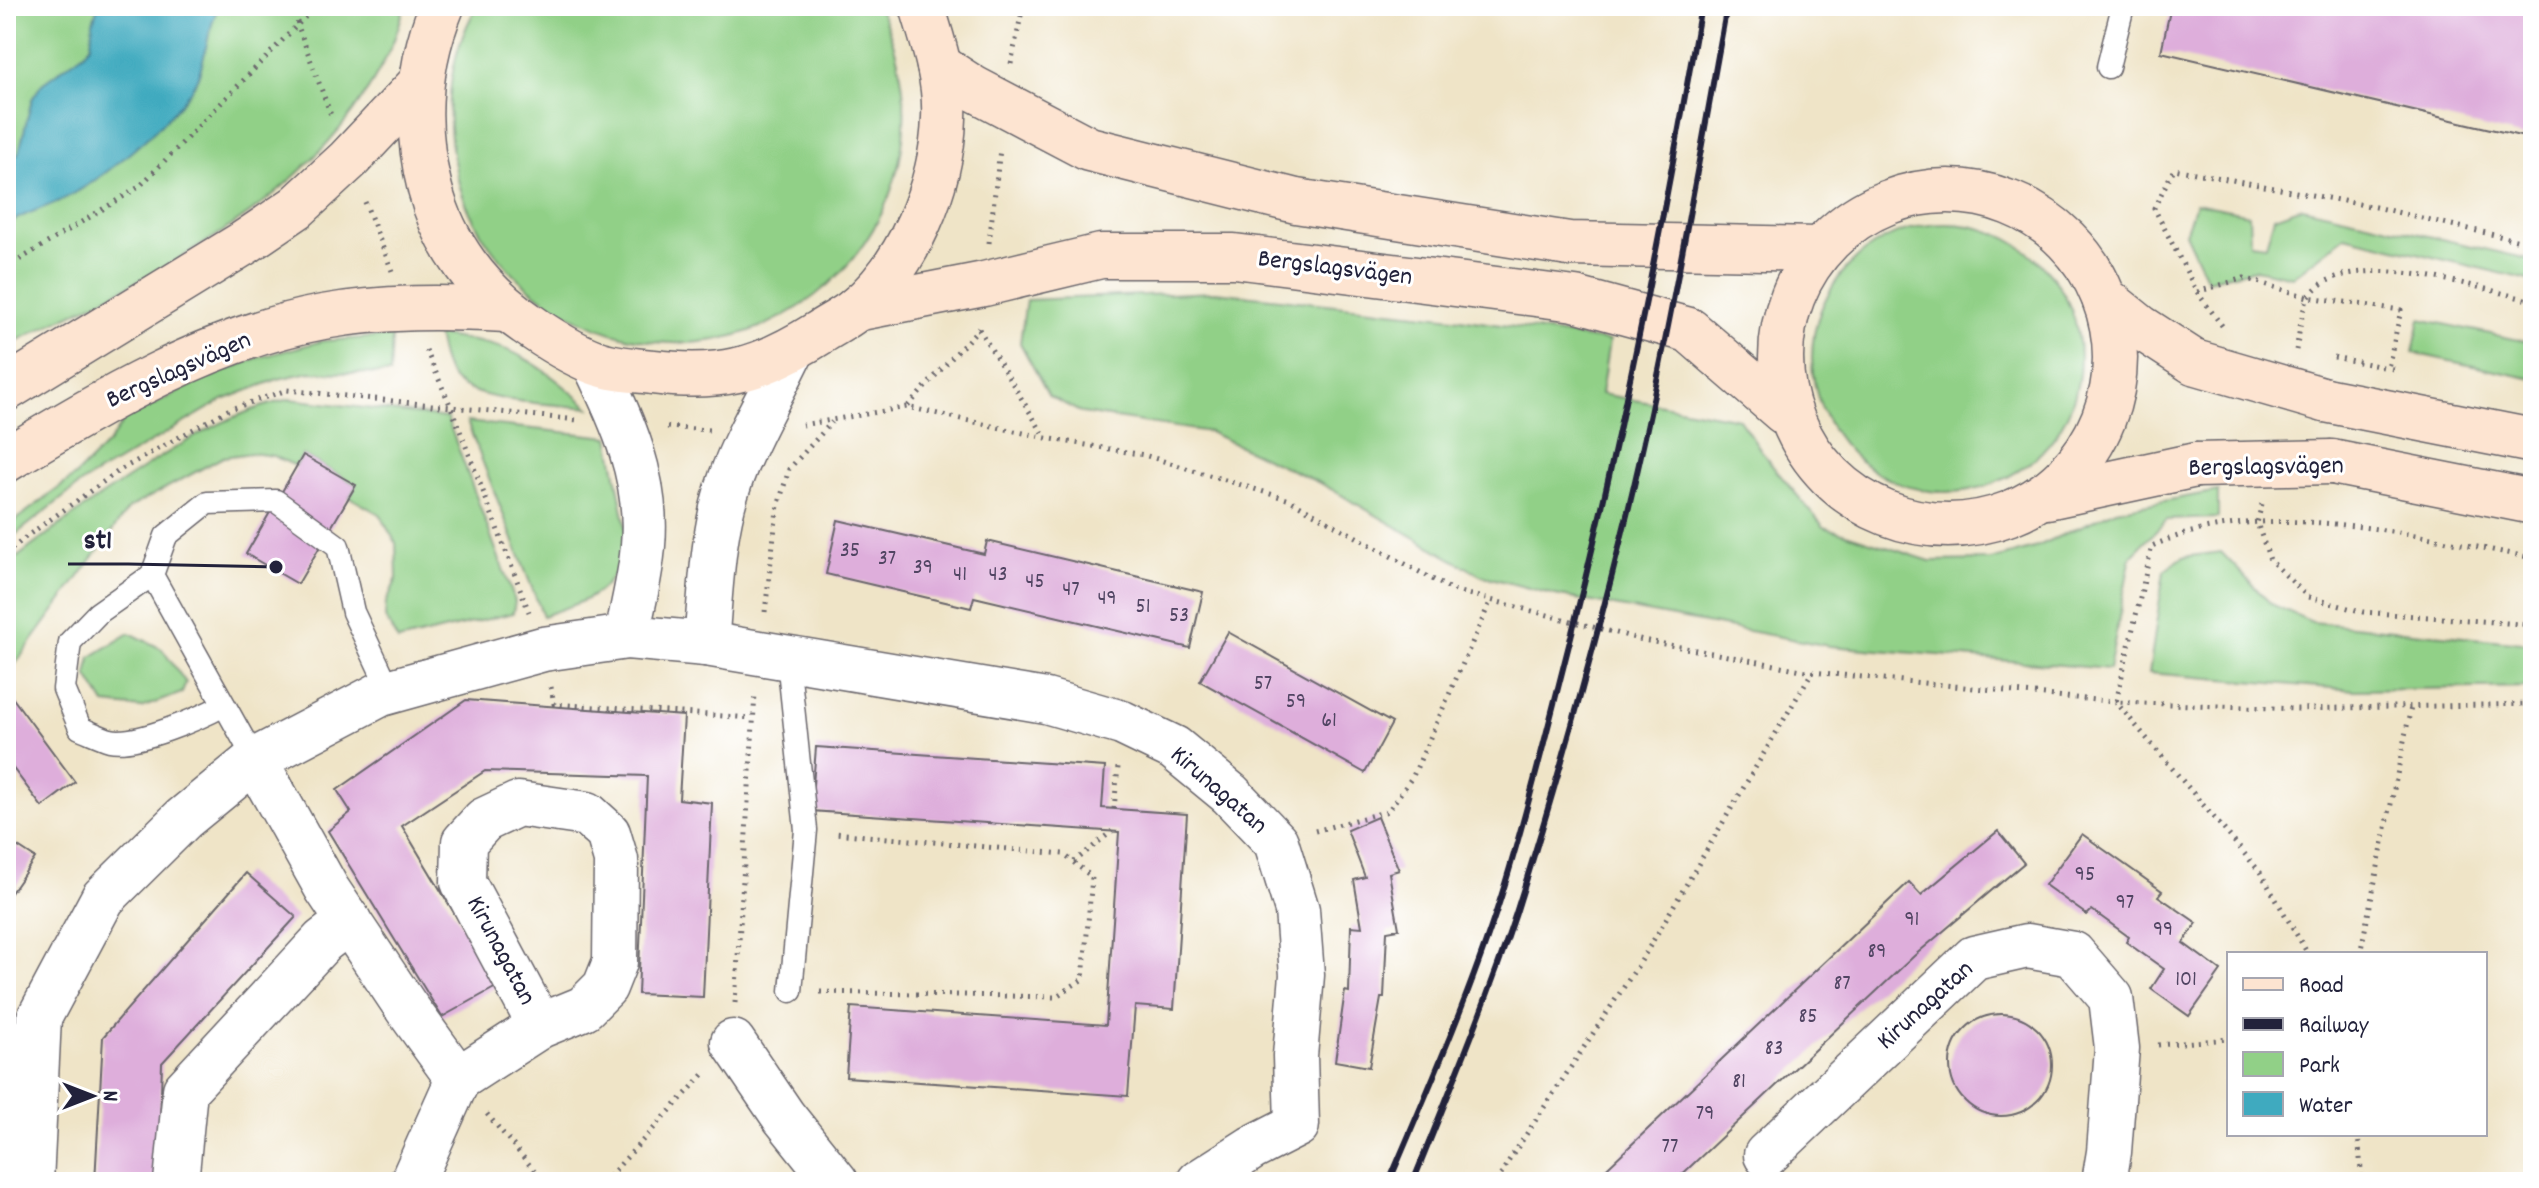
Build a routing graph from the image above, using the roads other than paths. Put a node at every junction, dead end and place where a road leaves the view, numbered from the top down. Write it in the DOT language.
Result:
graph roads {
  1 [pos="442,6"];
  2 [pos="922,6"];
  3 [pos="2123,6"];
  4 [pos="939,66"];
  5 [pos="2108,67"];
  6 [pos="420,84"];
  7 [pos="1818,249"];
  8 [pos="2104,298"];
  9 [pos="856,309"];
  10 [pos="506,310"];
  11 [pos="793,349"];
  12 [pos="594,362"];
  13 [pos="6,389"];
  14 [pos="1784,412"];
  15 [pos="2533,441"];
  16 [pos="6,460"];
  17 [pos="2047,497"];
  18 [pos="2533,502"];
  19 [pos="152,575"];
  20 [pos="627,637"];
  21 [pos="706,644"];
  22 [pos="774,657"];
  23 [pos="390,691"];
  24 [pos="224,705"];
  25 [pos="255,760"];
  26 [pos="349,921"];
  27 [pos="791,991"];
  28 [pos="540,1026"];
  29 [pos="733,1042"];
  30 [pos="458,1079"];
  31 [pos="1766,1155"];
  32 [pos="31,1182"];
  33 [pos="176,1182"];
  34 [pos="412,1182"];
  35 [pos="836,1182"];
  36 [pos="1199,1182"];
  37 [pos="2104,1182"];
  1 -- 6 [label="main road"];
  2 -- 4 [label="main road"];
  3 -- 5 [label="lane"];
  4 -- 7 [label="main road"];
  4 -- 9 [label="main road"];
  6 -- 10 [label="main road"];
  6 -- 13 [label="main road"];
  7 -- 8 [label="main road"];
  7 -- 14 [label="main road"];
  8 -- 15 [label="main road, bridge"];
  8 -- 17 [label="main road"];
  9 -- 11 [label="main road"];
  9 -- 14 [label="main road, Bergslagsvägen"];
  10 -- 12 [label="main road"];
  10 -- 16 [label="main road, Bergslagsvägen"];
  11 -- 12 [label="main road"];
  11 -- 21 [label="street"];
  12 -- 20 [label="street"];
  14 -- 17 [label="main road, Bergslagsvägen"];
  17 -- 18 [label="main road, Bergslagsvägen, bridge"];
  19 -- 23 [label="lane"];
  19 -- 24 [label="lane"];
  19 -- 24 [label="lane"];
  20 -- 21 [label="street, Kirunagatan"];
  20 -- 23 [label="street, Kirunagatan"];
  21 -- 22 [label="street, Kirunagatan"];
  22 -- 27 [label="lane"];
  22 -- 36 [label="street, Kirunagatan"];
  23 -- 25 [label="street, Kirunagatan"];
  24 -- 25 [label="lane"];
  25 -- 26 [label="street"];
  25 -- 32 [label="street, Kirunagatan"];
  26 -- 30 [label="street"];
  26 -- 33 [label="street"];
  28 -- 28 [label="street, Kirunagatan"];
  28 -- 30 [label="street, Kirunagatan"];
  29 -- 35 [label="street"];
  30 -- 34 [label="street"];
  31 -- 37 [label="street, Kirunagatan"];
}
